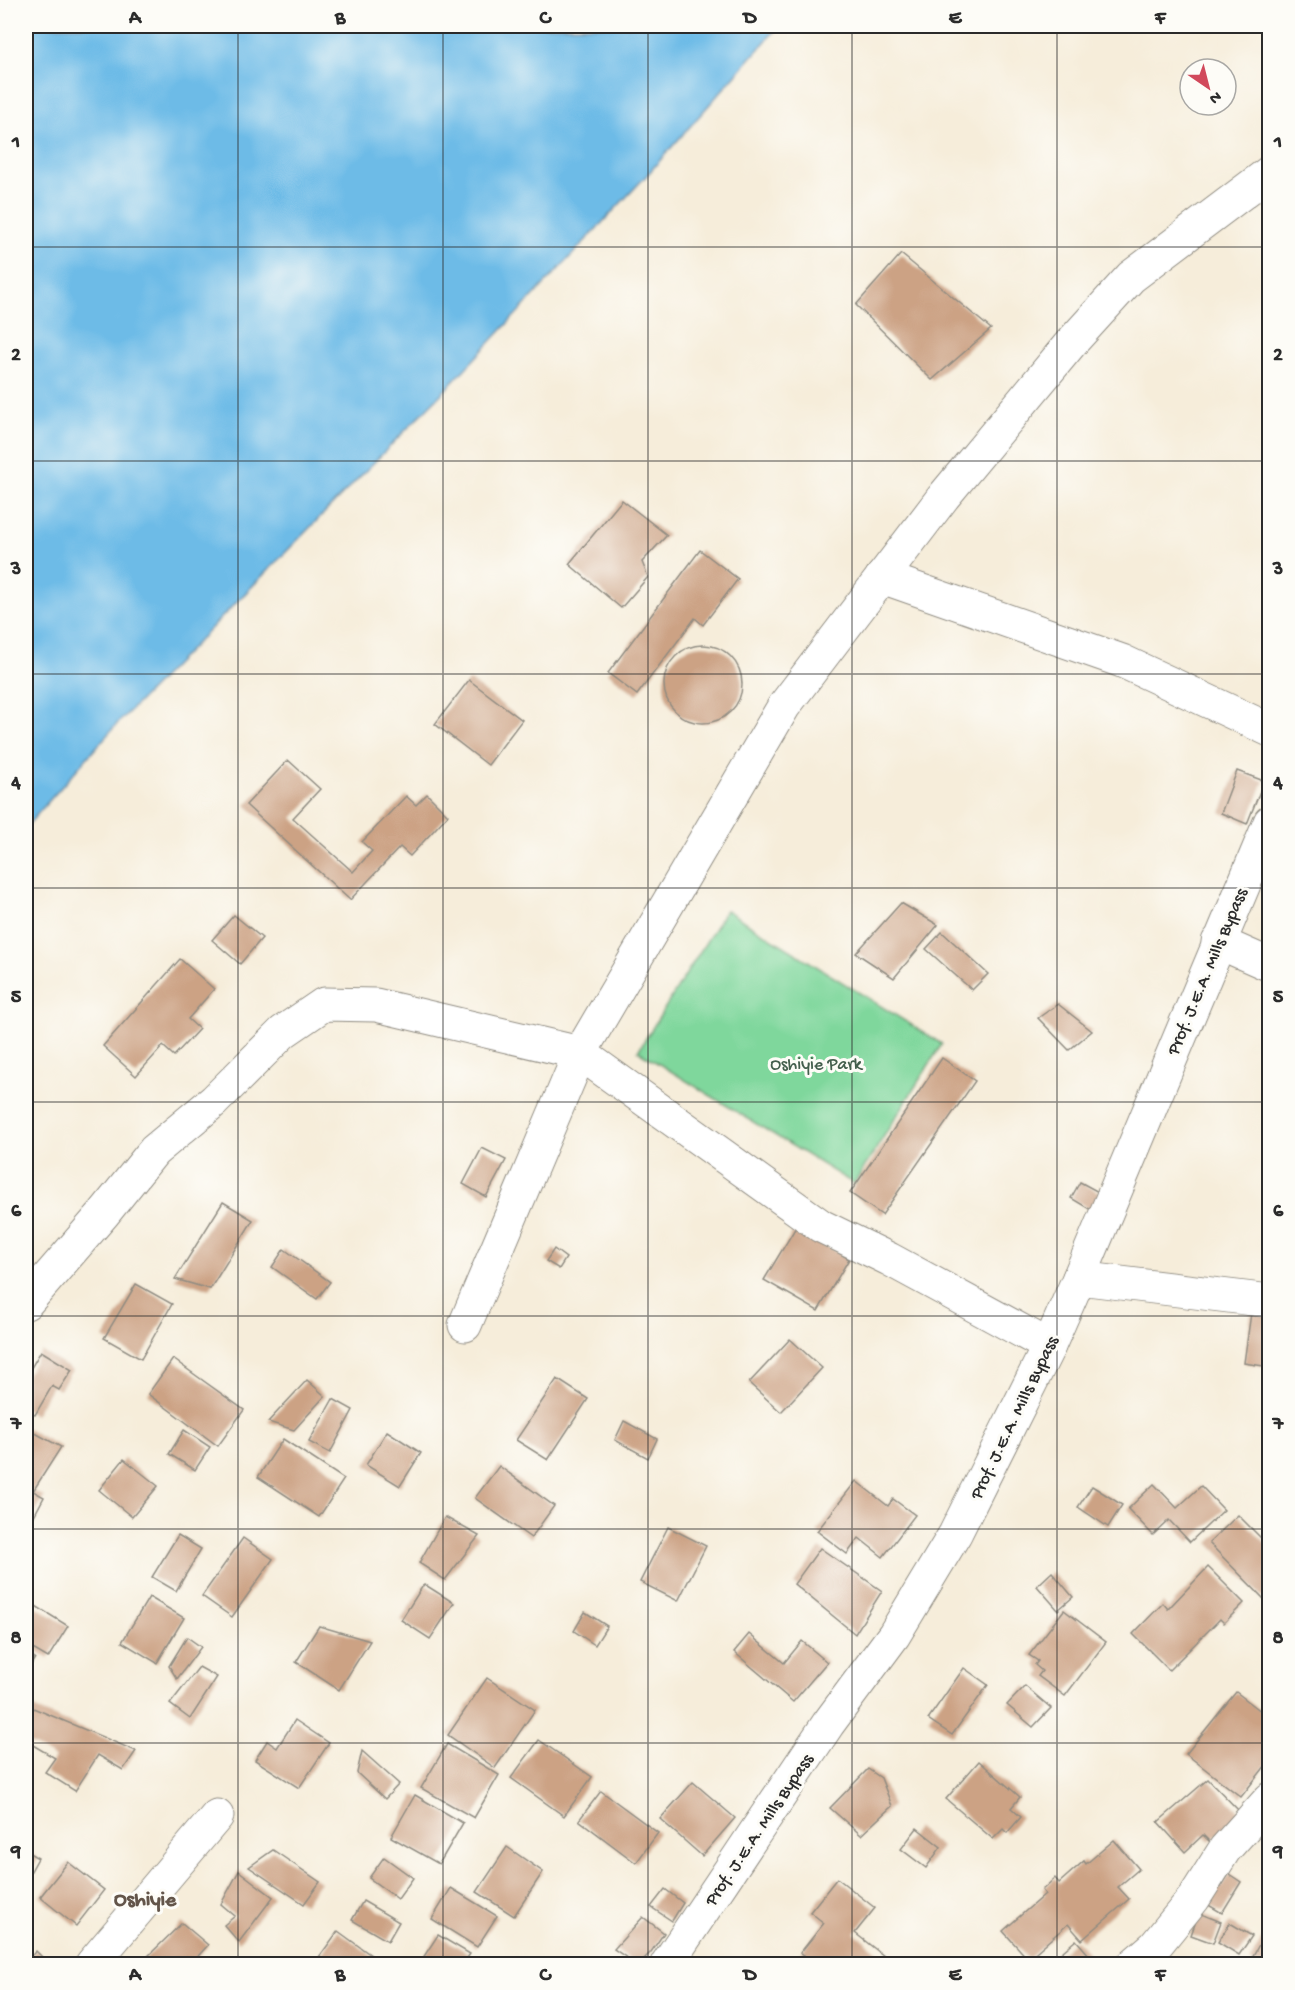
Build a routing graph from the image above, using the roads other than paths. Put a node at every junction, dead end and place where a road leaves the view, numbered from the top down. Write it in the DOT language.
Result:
graph roads {
  1 [pos="1269,172"];
  2 [pos="882,577"];
  3 [pos="1269,730"];
  4 [pos="1269,822"];
  5 [pos="1218,942"];
  6 [pos="1269,965"];
  7 [pos="580,1053"];
  8 [pos="1080,1278"];
  9 [pos="1269,1301"];
  10 [pos="26,1304"];
  11 [pos="465,1325"];
  12 [pos="1049,1346"];
  13 [pos="1269,1799"];
  14 [pos="217,1816"];
  15 [pos="92,1965"];
  16 [pos="668,1965"];
  17 [pos="1134,1965"];
  1 -- 2 [label="street"];
  2 -- 3 [label="street"];
  2 -- 7 [label="street"];
  4 -- 5 [label="street, Prof. J.E.A. Mills Bypass"];
  5 -- 6 [label="street"];
  5 -- 8 [label="street, Prof. J.E.A. Mills Bypass"];
  7 -- 10 [label="street"];
  7 -- 11 [label="street"];
  7 -- 12 [label="street"];
  8 -- 9 [label="street"];
  8 -- 12 [label="street, Prof. J.E.A. Mills Bypass"];
  12 -- 16 [label="street, Prof. J.E.A. Mills Bypass"];
  13 -- 17 [label="street"];
  14 -- 15 [label="street"];
}
